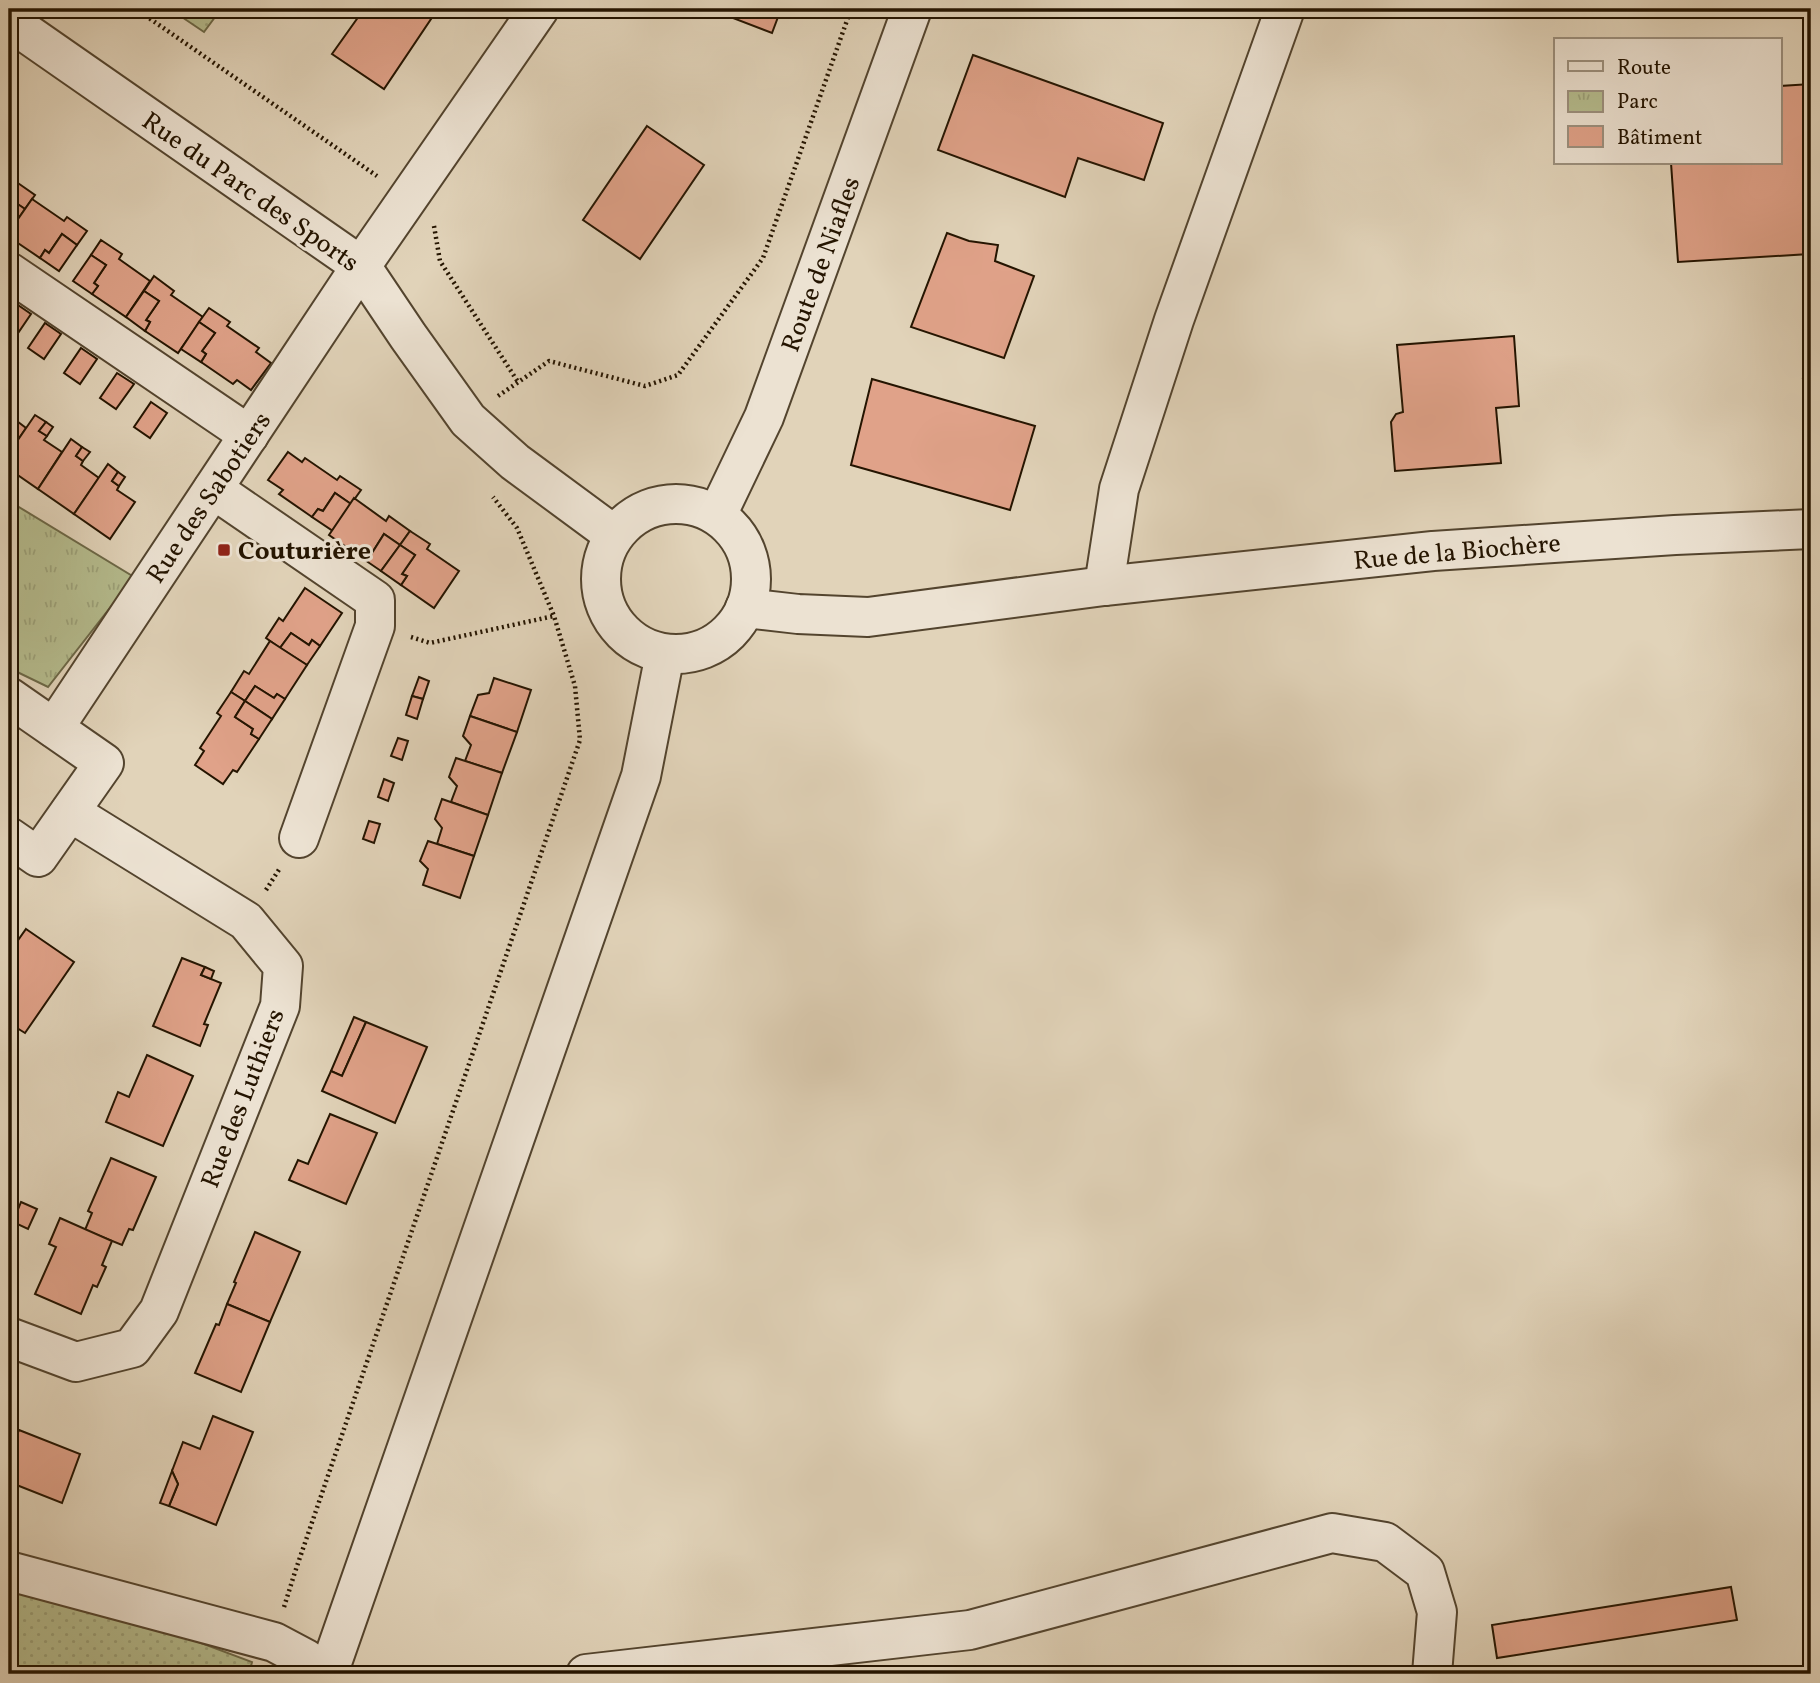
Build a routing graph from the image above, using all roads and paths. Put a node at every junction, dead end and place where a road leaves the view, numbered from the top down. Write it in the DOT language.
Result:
graph roads {
  1 [pos="136,9"];
  2 [pos="538,9"];
  3 [pos="850,9"];
  4 [pos="912,9"];
  5 [pos="1285,9"];
  6 [pos="9,21"];
  7 [pos="408,198"];
  8 [pos="362,266"];
  9 [pos="9,272"];
  10 [pos="518,382"];
  11 [pos="489,402"];
  12 [pos="249,435"];
  13 [pos="213,489"];
  14 [pos="493,496"];
  15 [pos="717,515"];
  16 [pos="1811,529"];
  17 [pos="614,534"];
  18 [pos="1104,586"];
  19 [pos="745,608"];
  20 [pos="554,616"];
  21 [pos="375,626"];
  22 [pos="665,654"];
  23 [pos="9,697"];
  24 [pos="54,728"];
  25 [pos="70,812"];
  26 [pos="9,837"];
  27 [pos="299,838"];
  28 [pos="246,921"];
  29 [pos="9,1337"];
  30 [pos="9,1571"];
  31 [pos="283,1611"];
  32 [pos="320,1674"];
  33 [pos="328,1674"];
  34 [pos="586,1674"];
  35 [pos="1432,1674"];
  1 -- 7 [label="path"];
  2 -- 7 [label="street, Rue des Sabotiers"];
  3 -- 10 [label="path"];
  4 -- 15 [label="street, Route de Niafles"];
  5 -- 18 [label="street"];
  6 -- 8 [label="street, Rue du Parc des Sports"];
  7 -- 8 [label="street, Rue des Sabotiers"];
  7 -- 10 [label="path"];
  8 -- 12 [label="street, Rue des Sabotiers"];
  8 -- 17 [label="street, Rue du Parc des Sports"];
  9 -- 12 [label="street"];
  10 -- 11 [label="path"];
  12 -- 13 [label="street, Rue des Sabotiers"];
  13 -- 21 [label="street"];
  13 -- 24 [label="street, Rue des Sabotiers"];
  14 -- 20 [label="path"];
  15 -- 17 [label="street"];
  15 -- 19 [label="street"];
  16 -- 18 [label="street, Rue de la Biochère"];
  17 -- 22 [label="street"];
  18 -- 19 [label="street, Rue de la Biochère"];
  19 -- 22 [label="street"];
  20 -- 21 [label="path"];
  20 -- 31 [label="path"];
  21 -- 27 [label="street"];
  22 -- 33 [label="street"];
  23 -- 24 [label="street"];
  24 -- 25 [label="street"];
  25 -- 26 [label="street"];
  25 -- 28 [label="street, Rue des Luthiers"];
  27 -- 28 [label="path"];
  28 -- 29 [label="street, Rue des Luthiers"];
  30 -- 32 [label="street"];
  34 -- 35 [label="street"];
}
